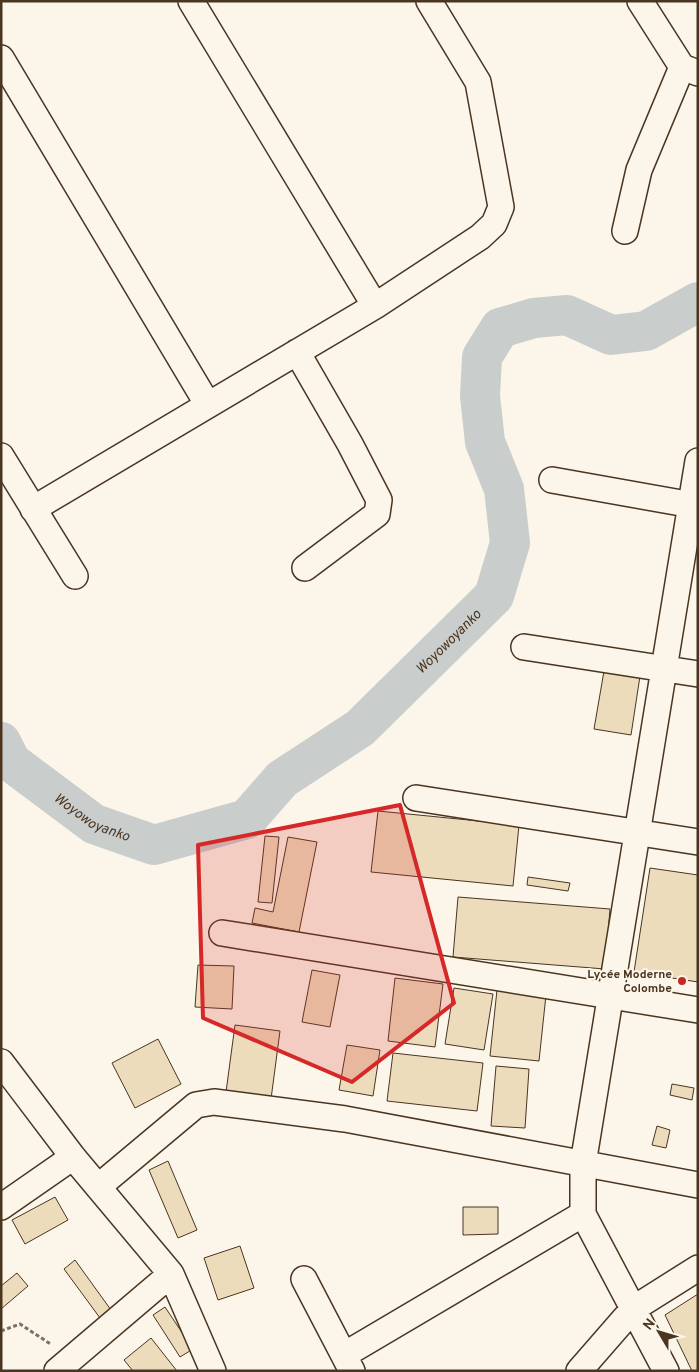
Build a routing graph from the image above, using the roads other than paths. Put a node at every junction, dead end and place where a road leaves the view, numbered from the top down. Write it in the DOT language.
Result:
graph roads {
  1 [pos="191,1"];
  2 [pos="429,1"];
  3 [pos="640,1"];
  4 [pos="1,58"];
  5 [pos="690,70"];
  6 [pos="625,231"];
  7 [pos="375,306"];
  8 [pos="297,352"];
  9 [pos="208,405"];
  10 [pos="1,456"];
  11 [pos="698,461"];
  12 [pos="552,480"];
  13 [pos="694,505"];
  14 [pos="33,509"];
  15 [pos="305,568"];
  16 [pos="75,576"];
  17 [pos="524,647"];
  18 [pos="664,669"];
  19 [pos="698,674"];
  20 [pos="416,798"];
  21 [pos="637,833"];
  22 [pos="698,842"];
  23 [pos="222,933"];
  24 [pos="610,996"];
  25 [pos="698,1010"];
  26 [pos="1,1062"];
  27 [pos="73,1157"];
  28 [pos="583,1164"];
  29 [pos="698,1185"];
  30 [pos="98,1187"];
  31 [pos="1,1207"];
  32 [pos="583,1214"];
  33 [pos="698,1268"];
  34 [pos="172,1274"];
  35 [pos="304,1280"];
  36 [pos="633,1310"];
  37 [pos="348,1363"];
  38 [pos="64,1364"];
  39 [pos="213,1371"];
  40 [pos="579,1371"];
  41 [pos="666,1371"];
  1 -- 7 [label="street"];
  2 -- 7 [label="street"];
  3 -- 5 [label="street"];
  4 -- 9 [label="street"];
  5 -- 6 [label="street"];
  7 -- 8 [label="street"];
  8 -- 9 [label="street"];
  8 -- 15 [label="street"];
  9 -- 14 [label="street"];
  10 -- 14 [label="street"];
  11 -- 13 [label="street"];
  12 -- 13 [label="street"];
  13 -- 18 [label="street"];
  14 -- 16 [label="street"];
  17 -- 18 [label="street"];
  18 -- 19 [label="street"];
  18 -- 21 [label="street"];
  20 -- 21 [label="street"];
  21 -- 22 [label="street"];
  21 -- 24 [label="street"];
  23 -- 24 [label="street"];
  24 -- 25 [label="street"];
  24 -- 28 [label="street"];
  26 -- 27 [label="street"];
  27 -- 30 [label="street"];
  27 -- 31 [label="street"];
  28 -- 29 [label="street"];
  28 -- 30 [label="street"];
  28 -- 32 [label="street"];
  30 -- 34 [label="street"];
  32 -- 36 [label="street"];
  32 -- 37 [label="street"];
  33 -- 36 [label="street"];
  34 -- 38 [label="street"];
  34 -- 39 [label="street"];
  35 -- 37 [label="street"];
  36 -- 40 [label="street"];
  36 -- 41 [label="street"];
}
